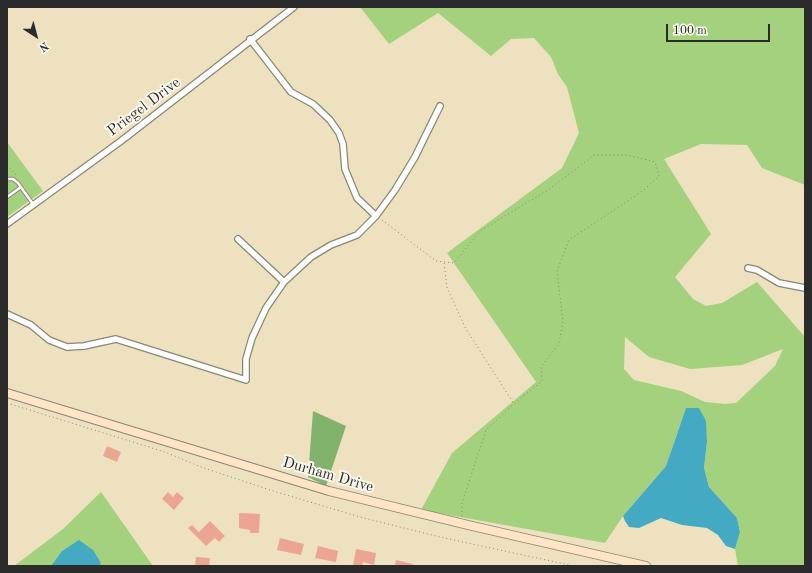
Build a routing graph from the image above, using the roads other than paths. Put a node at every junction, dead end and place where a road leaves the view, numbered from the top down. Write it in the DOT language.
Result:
graph roads {
  1 [pos="294,7"];
  2 [pos="250,39"];
  3 [pos="440,106"];
  4 [pos="7,179"];
  5 [pos="21,187"];
  6 [pos="7,197"];
  7 [pos="34,204"];
  8 [pos="376,216"];
  9 [pos="7,224"];
  10 [pos="238,239"];
  11 [pos="748,268"];
  12 [pos="284,282"];
  13 [pos="805,288"];
  14 [pos="7,314"];
  15 [pos="7,393"];
  16 [pos="646,566"];
  1 -- 2 [label="street, Priegel Drive"];
  2 -- 7 [label="street, Priegel Drive"];
  2 -- 8 [label="street"];
  3 -- 8 [label="street"];
  4 -- 5 [label="lane"];
  5 -- 6 [label="lane"];
  5 -- 7 [label="lane"];
  7 -- 9 [label="street, Priegel Drive"];
  8 -- 12 [label="street"];
  10 -- 12 [label="street"];
  11 -- 13 [label="street"];
  12 -- 14 [label="street"];
  15 -- 16 [label="street, Durham Drive"];
}
